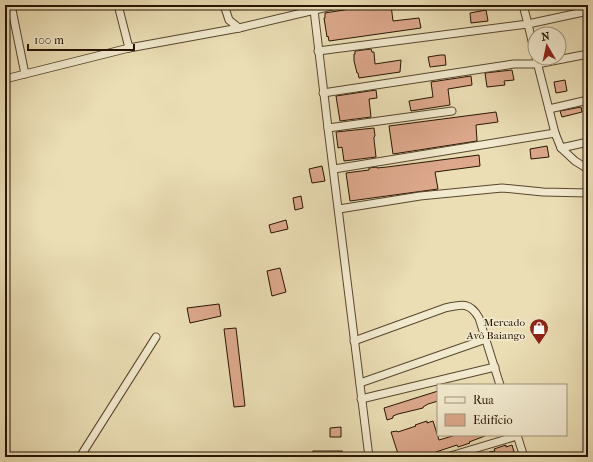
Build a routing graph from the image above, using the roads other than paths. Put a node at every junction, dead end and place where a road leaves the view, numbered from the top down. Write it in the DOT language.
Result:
graph roads {
  1 [pos="11,5"];
  2 [pos="118,5"];
  3 [pos="224,5"];
  4 [pos="336,5"];
  5 [pos="523,5"];
  6 [pos="314,10"];
  7 [pos="588,11"];
  8 [pos="528,24"];
  9 [pos="239,28"];
  10 [pos="129,48"];
  11 [pos="318,51"];
  12 [pos="588,54"];
  13 [pos="567,57"];
  14 [pos="527,62"];
  15 [pos="537,66"];
  16 [pos="25,74"];
  17 [pos="5,79"];
  18 [pos="324,92"];
  19 [pos="588,100"];
  20 [pos="548,109"];
  21 [pos="452,111"];
  22 [pos="328,128"];
  23 [pos="555,133"];
  24 [pos="588,142"];
  25 [pos="560,148"];
  26 [pos="588,169"];
  27 [pos="334,170"];
  28 [pos="588,193"];
  29 [pos="339,209"];
  30 [pos="156,337"];
  31 [pos="486,339"];
  32 [pos="354,341"];
  33 [pos="495,367"];
  34 [pos="360,383"];
  35 [pos="500,384"];
  36 [pos="362,399"];
  37 [pos="514,436"];
  38 [pos="517,436"];
  39 [pos="80,457"];
  40 [pos="369,457"];
  41 [pos="447,457"];
  42 [pos="524,457"];
  1 -- 16 [label="street"];
  2 -- 10 [label="street"];
  3 -- 9 [label="street"];
  4 -- 6 [label="street"];
  5 -- 8 [label="street"];
  6 -- 9 [label="street"];
  6 -- 11 [label="street"];
  7 -- 8 [label="street"];
  8 -- 11 [label="street"];
  9 -- 10 [label="street"];
  10 -- 16 [label="street"];
  11 -- 18 [label="street"];
  12 -- 13 [label="street"];
  14 -- 18 [label="street"];
  15 -- 20 [label="street"];
  16 -- 17 [label="street"];
  18 -- 22 [label="street"];
  19 -- 20 [label="street"];
  20 -- 23 [label="street"];
  21 -- 22 [label="street"];
  22 -- 27 [label="street"];
  23 -- 25 [label="street"];
  23 -- 27 [label="street"];
  24 -- 25 [label="street"];
  25 -- 26 [label="street"];
  27 -- 29 [label="street"];
  28 -- 29 [label="street"];
  29 -- 32 [label="street"];
  30 -- 39 [label="street"];
  31 -- 32 [label="street"];
  31 -- 33 [label="street"];
  31 -- 34 [label="street"];
  32 -- 34 [label="street"];
  33 -- 35 [label="street"];
  33 -- 36 [label="street"];
  34 -- 36 [label="street"];
  36 -- 40 [label="street"];
  37 -- 41 [label="street"];
  38 -- 42 [label="street"];
}
